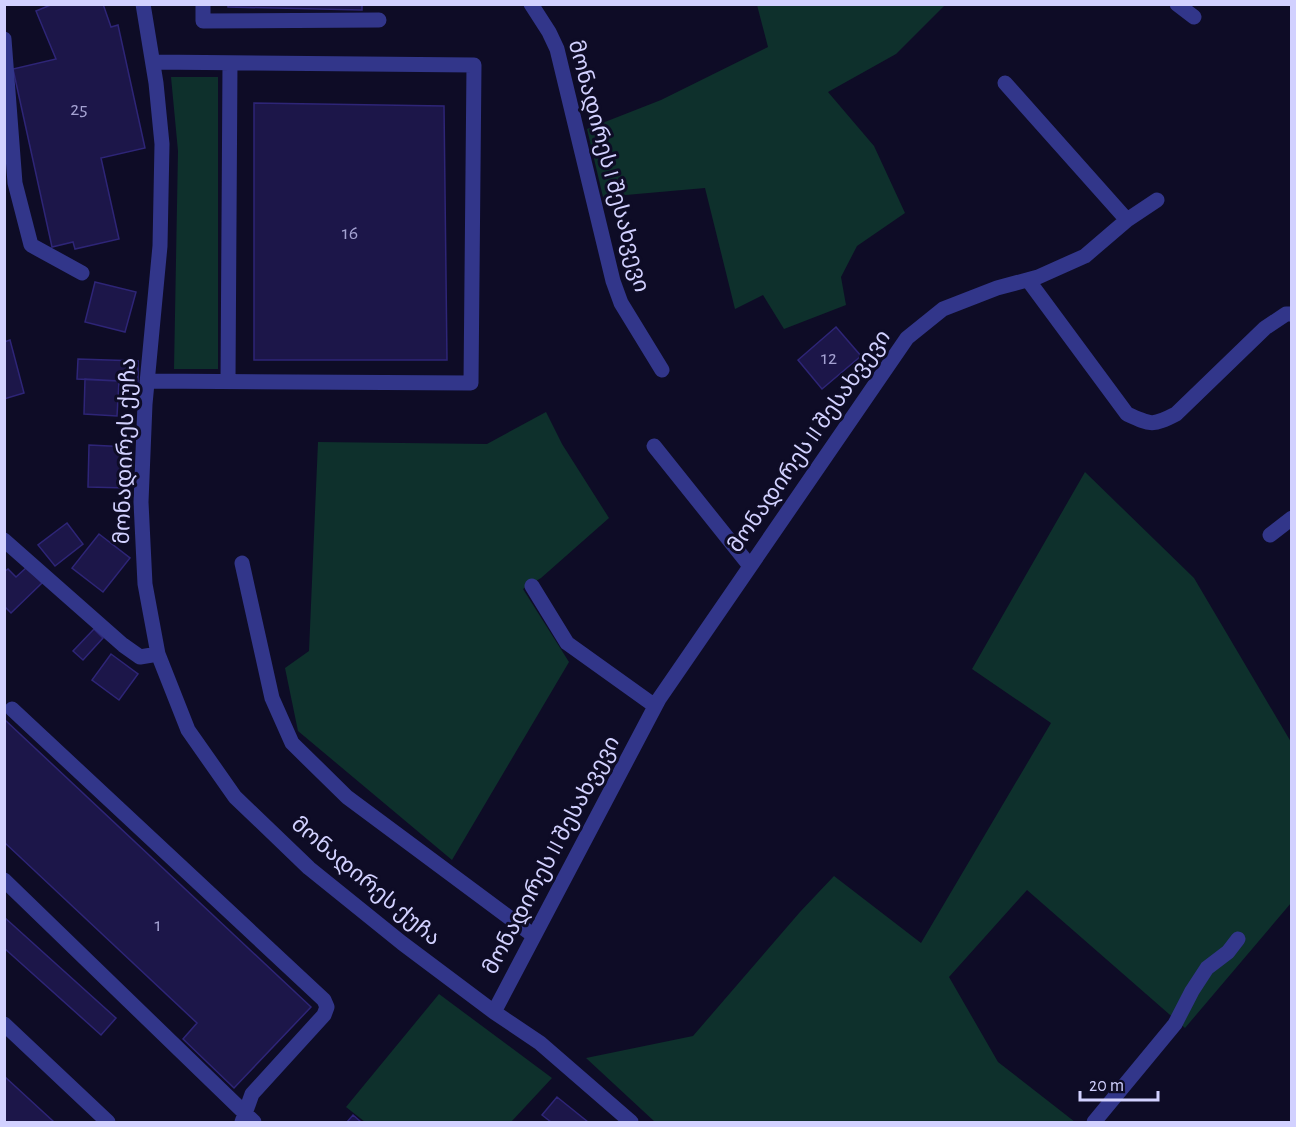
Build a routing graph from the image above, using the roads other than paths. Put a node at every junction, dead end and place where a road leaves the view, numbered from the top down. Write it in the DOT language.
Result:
graph roads {
  1 [pos="143,4"];
  2 [pos="203,4"];
  3 [pos="531,4"];
  4 [pos="1177,4"];
  5 [pos="1194,17"];
  6 [pos="379,20"];
  7 [pos="4,39"];
  8 [pos="153,62"];
  9 [pos="230,63"];
  10 [pos="1005,83"];
  11 [pos="1157,200"];
  12 [pos="1127,220"];
  13 [pos="82,273"];
  14 [pos="1028,280"];
  15 [pos="1292,314"];
  16 [pos="662,370"];
  17 [pos="147,381"];
  18 [pos="228,381"];
  19 [pos="654,446"];
  20 [pos="1292,518"];
  21 [pos="1270,535"];
  22 [pos="4,540"];
  23 [pos="242,563"];
  24 [pos="750,566"];
  25 [pos="532,586"];
  26 [pos="158,654"];
  27 [pos="655,706"];
  28 [pos="12,708"];
  29 [pos="4,880"];
  30 [pos="534,936"];
  31 [pos="1238,939"];
  32 [pos="494,1012"];
  33 [pos="4,1024"];
  34 [pos="247,1119"];
  35 [pos="108,1122"];
  36 [pos="631,1122"];
  37 [pos="1094,1122"];
  1 -- 8 [label="street, მონადირეს ქუჩა"];
  2 -- 6 [label="street"];
  3 -- 16 [label="street, მონადირეს I შესახვევი"];
  4 -- 5 [label="street"];
  7 -- 13 [label="street"];
  8 -- 9 [label="street"];
  8 -- 17 [label="street, მონადირეს ქუჩა"];
  9 -- 18 [label="street"];
  9 -- 18 [label="street"];
  10 -- 12 [label="street"];
  11 -- 12 [label="street, მონადირეს II შესახვევი"];
  12 -- 14 [label="street, მონადირეს II შესახვევი"];
  14 -- 15 [label="street"];
  14 -- 24 [label="street, მონადირეს II შესახვევი"];
  17 -- 18 [label="street"];
  17 -- 26 [label="street, მონადირეს ქუჩა"];
  19 -- 24 [label="street"];
  20 -- 21 [label="street"];
  22 -- 26 [label="street"];
  23 -- 30 [label="street"];
  24 -- 27 [label="street, მონადირეს II შესახვევი"];
  25 -- 27 [label="street"];
  26 -- 32 [label="street, მონადირეს ქუჩა"];
  27 -- 30 [label="street, მონადირეს II შესახვევი"];
  28 -- 34 [label="street"];
  29 -- 34 [label="street"];
  30 -- 32 [label="street, მონადირეს II შესახვევი"];
  31 -- 37 [label="street"];
  32 -- 36 [label="street, მონადირეს ქუჩა"];
  33 -- 35 [label="street"];
}
